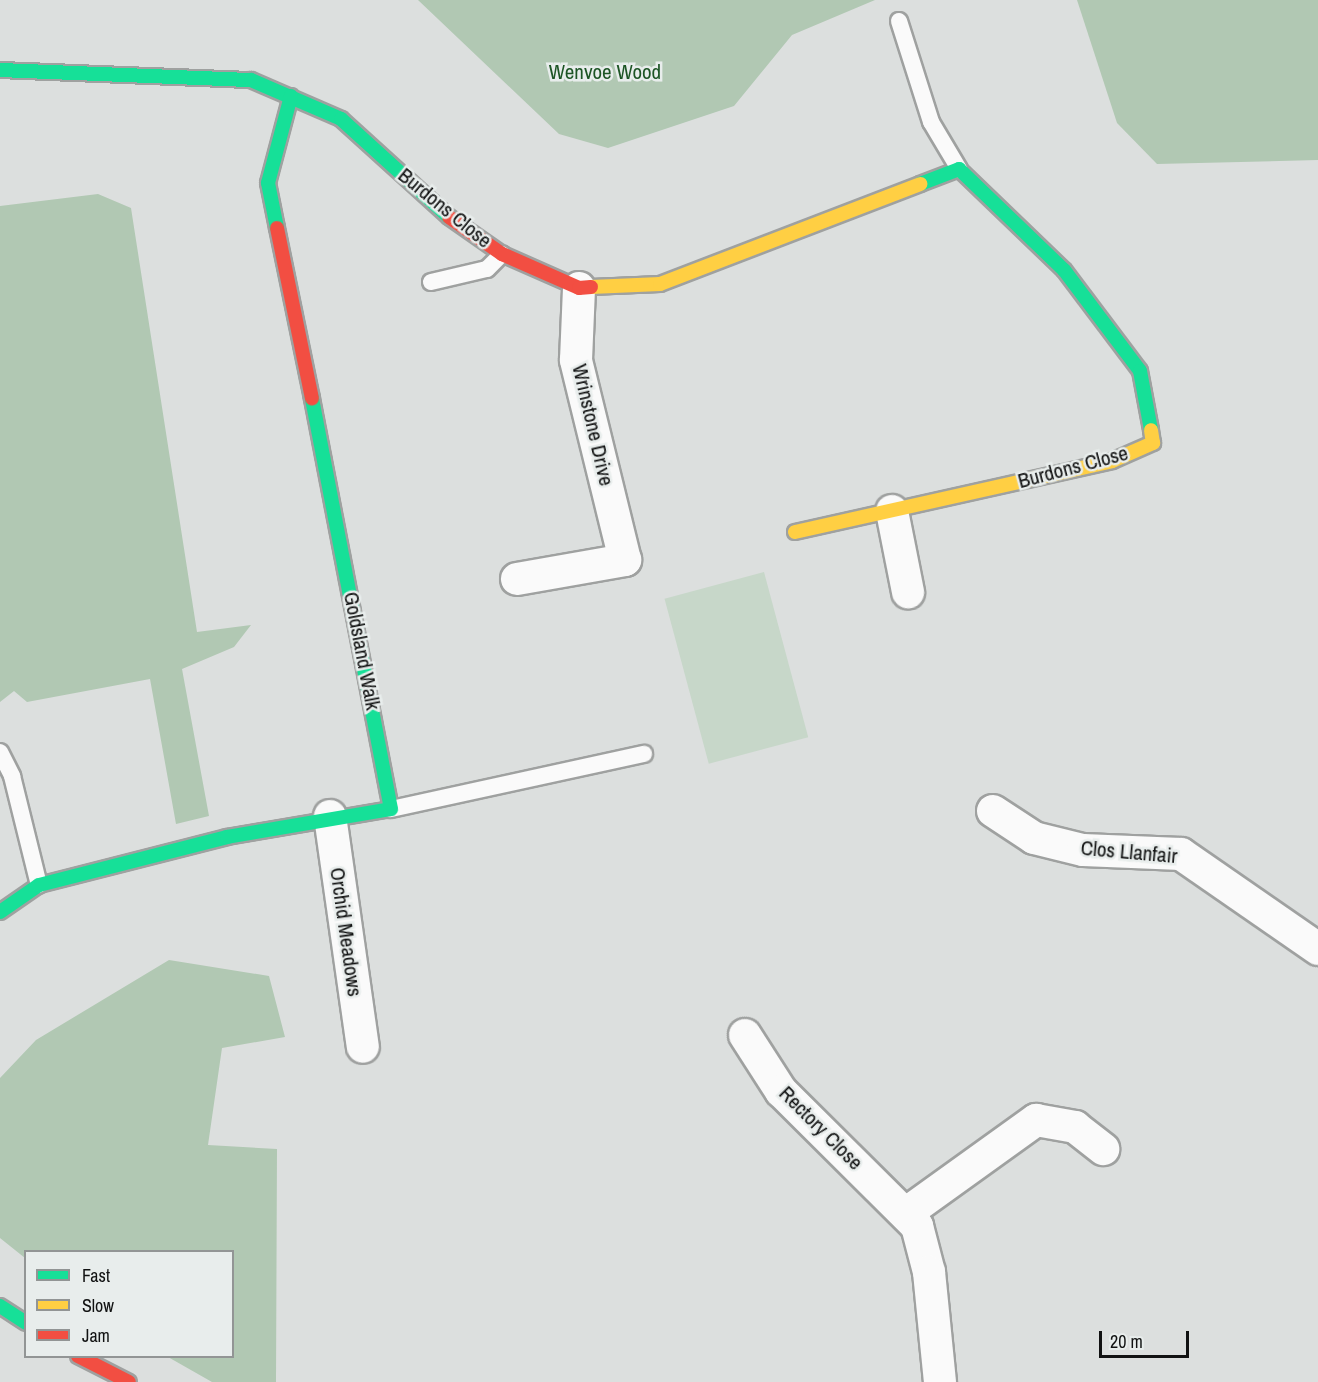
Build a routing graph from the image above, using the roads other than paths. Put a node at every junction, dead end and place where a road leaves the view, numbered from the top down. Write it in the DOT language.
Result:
graph roads {
  1 [pos="899,21"];
  2 [pos="0,70"];
  3 [pos="291,96"];
  4 [pos="958,169"];
  5 [pos="502,254"];
  6 [pos="430,282"];
  7 [pos="579,288"];
  8 [pos="892,511"];
  9 [pos="795,532"];
  10 [pos="517,579"];
  11 [pos="909,592"];
  12 [pos="0,753"];
  13 [pos="644,754"];
  14 [pos="391,809"];
  15 [pos="993,810"];
  16 [pos="330,816"];
  17 [pos="39,885"];
  18 [pos="0,912"];
  19 [pos="1318,949"];
  20 [pos="745,1035"];
  21 [pos="363,1047"];
  22 [pos="1103,1149"];
  23 [pos="908,1212"];
  24 [pos="0,1306"];
  25 [pos="24,1322"];
  26 [pos="82,1358"];
  27 [pos="129,1382"];
  28 [pos="940,1382"];
  1 -- 4 [label="lane, Burdons Close"];
  2 -- 3 [label="street, Burdons Close"];
  3 -- 5 [label="street, Burdons Close"];
  3 -- 14 [label="street, Goldsland Walk"];
  4 -- 7 [label="street, Burdons Close"];
  4 -- 8 [label="street, Burdons Close"];
  5 -- 6 [label="lane"];
  5 -- 7 [label="street, Burdons Close"];
  7 -- 10 [label="street, Wrinstone Drive"];
  8 -- 9 [label="street, Burdons Close"];
  8 -- 11 [label="street"];
  12 -- 17 [label="lane"];
  13 -- 14 [label="lane"];
  14 -- 16 [label="street"];
  15 -- 19 [label="street, Clos Llanfair"];
  16 -- 17 [label="street"];
  16 -- 21 [label="street, Orchid Meadows"];
  17 -- 18 [label="street"];
  20 -- 23 [label="street, Rectory Close"];
  22 -- 23 [label="street"];
  23 -- 28 [label="street, Rectory Close"];
  24 -- 25 [label="street"];
  26 -- 27 [label="street"];
}
